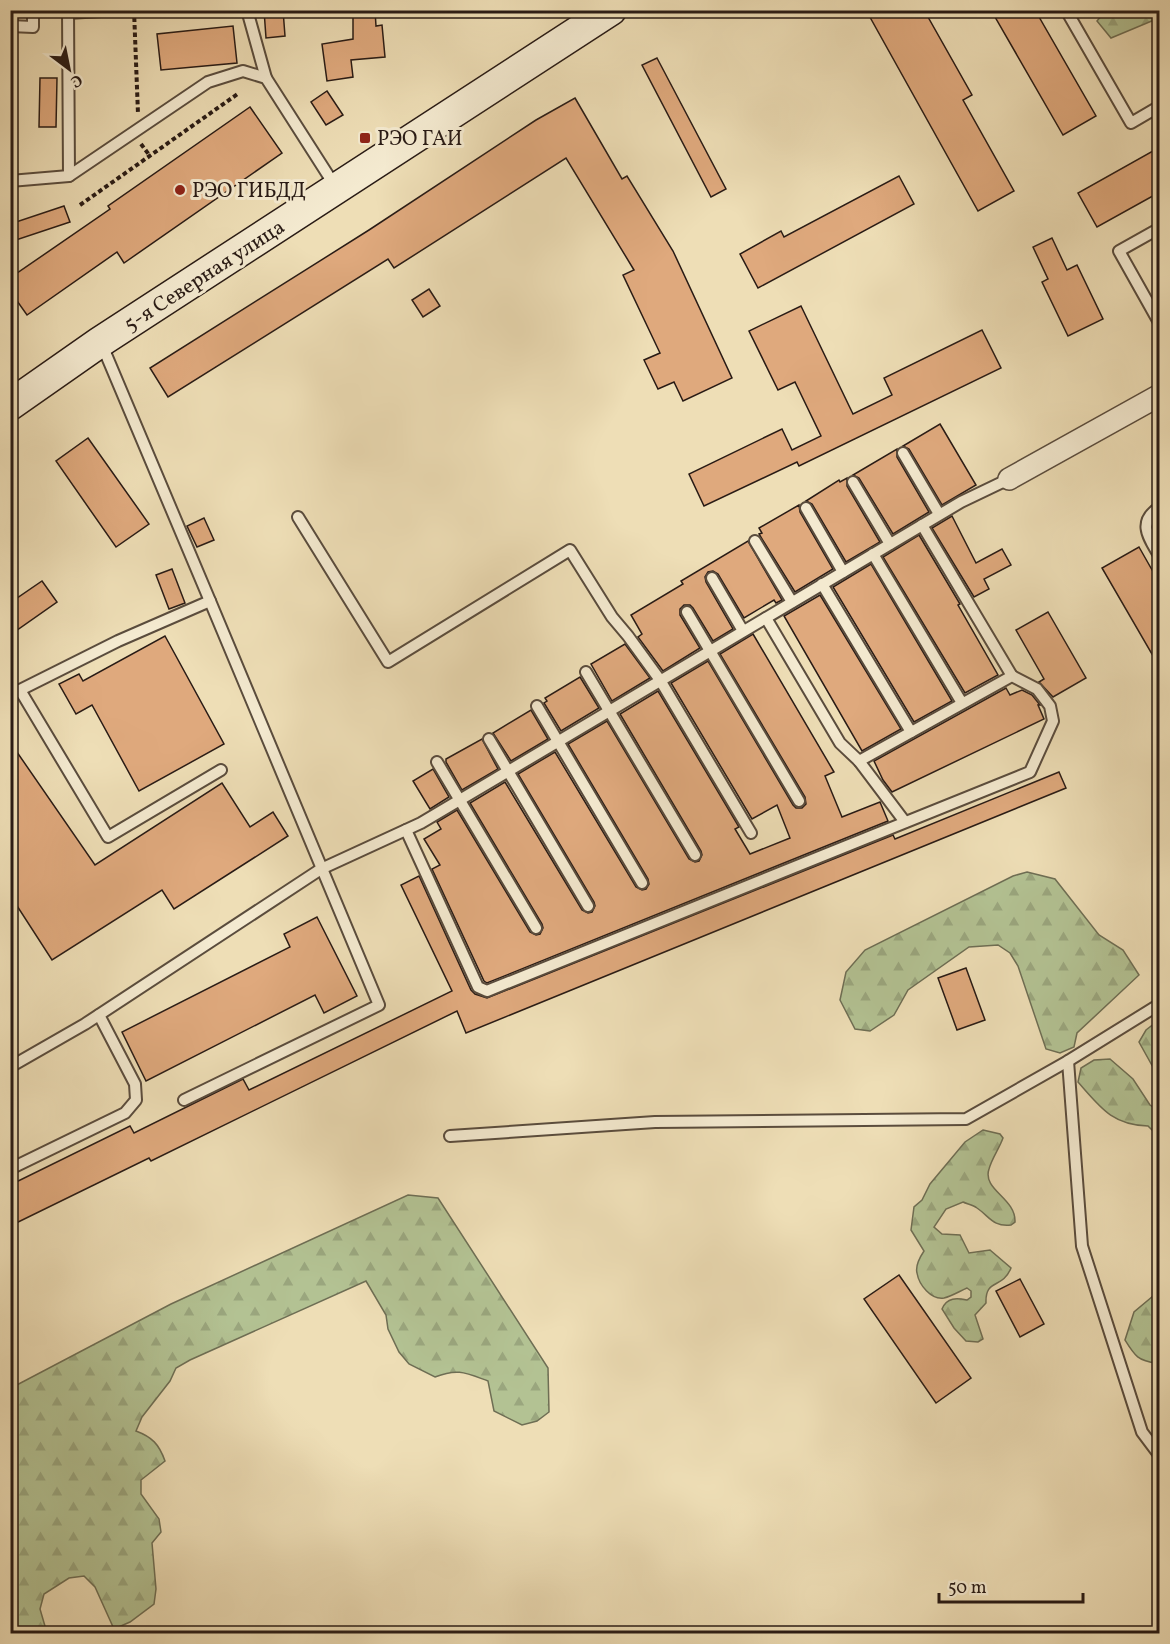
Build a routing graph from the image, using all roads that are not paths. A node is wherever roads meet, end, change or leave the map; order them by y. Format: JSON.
{"nodes":[{"id":1,"x":33,"y":10,"type":"edge"},
{"id":2,"x":118,"y":10,"type":"edge"},
{"id":3,"x":247,"y":10,"type":"edge"},
{"id":4,"x":1066,"y":10,"type":"edge"},
{"id":5,"x":68,"y":12,"type":"edge"},
{"id":6,"x":599,"y":14,"type":"edge"},
{"id":7,"x":10,"y":26,"type":"edge"},
{"id":8,"x":266,"y":78,"type":"junction"},
{"id":9,"x":1160,"y":106,"type":"edge"},
{"id":10,"x":69,"y":176,"type":"junction"},
{"id":11,"x":10,"y":181,"type":"edge"},
{"id":12,"x":337,"y":189,"type":"junction"},
{"id":13,"x":1160,"y":228,"type":"edge"},
{"id":14,"x":1160,"y":324,"type":"edge"},
{"id":15,"x":100,"y":342,"type":"junction"},
{"id":16,"x":1160,"y":394,"type":"edge"},
{"id":17,"x":10,"y":405,"type":"edge"},
{"id":18,"x":903,"y":453,"type":"dead end"},
{"id":19,"x":1009,"y":479,"type":"joint"},
{"id":20,"x":854,"y":482,"type":"dead end"},
{"id":21,"x":1160,"y":507,"type":"edge"},
{"id":22,"x":806,"y":508,"type":"dead end"},
{"id":23,"x":939,"y":514,"type":"junction"},
{"id":24,"x":298,"y":517,"type":"dead end"},
{"id":25,"x":922,"y":525,"type":"junction"},
{"id":26,"x":755,"y":541,"type":"dead end"},
{"id":27,"x":890,"y":544,"type":"junction"},
{"id":28,"x":873,"y":554,"type":"junction"},
{"id":29,"x":1160,"y":557,"type":"edge"},
{"id":30,"x":843,"y":572,"type":"junction"},
{"id":31,"x":712,"y":578,"type":"dead end"},
{"id":32,"x":822,"y":584,"type":"junction"},
{"id":33,"x":210,"y":601,"type":"junction"},
{"id":34,"x":792,"y":602,"type":"junction"},
{"id":35,"x":687,"y":612,"type":"dead end"},
{"id":36,"x":766,"y":618,"type":"junction"},
{"id":37,"x":743,"y":631,"type":"junction"},
{"id":38,"x":710,"y":651,"type":"junction"},
{"id":39,"x":586,"y":672,"type":"dead end"},
{"id":40,"x":1012,"y":676,"type":"junction"},
{"id":41,"x":660,"y":680,"type":"junction"},
{"id":42,"x":20,"y":690,"type":"junction"},
{"id":43,"x":10,"y":697,"type":"edge"},
{"id":44,"x":962,"y":703,"type":"junction"},
{"id":45,"x":537,"y":706,"type":"dead end"},
{"id":46,"x":609,"y":711,"type":"junction"},
{"id":47,"x":911,"y":732,"type":"junction"},
{"id":48,"x":489,"y":739,"type":"dead end"},
{"id":49,"x":558,"y":741,"type":"junction"},
{"id":50,"x":859,"y":761,"type":"junction"},
{"id":51,"x":437,"y":762,"type":"dead end"},
{"id":52,"x":221,"y":770,"type":"dead end"},
{"id":53,"x":508,"y":771,"type":"junction"},
{"id":54,"x":459,"y":800,"type":"junction"},
{"id":55,"x":799,"y":801,"type":"dead end"},
{"id":56,"x":905,"y":822,"type":"junction"},
{"id":57,"x":406,"y":830,"type":"junction"},
{"id":58,"x":751,"y":833,"type":"dead end"},
{"id":59,"x":695,"y":855,"type":"dead end"},
{"id":60,"x":321,"y":869,"type":"junction"},
{"id":61,"x":642,"y":883,"type":"dead end"},
{"id":62,"x":588,"y":906,"type":"dead end"},
{"id":63,"x":536,"y":928,"type":"dead end"},
{"id":64,"x":1160,"y":1004,"type":"edge"},
{"id":65,"x":99,"y":1015,"type":"junction"},
{"id":66,"x":1068,"y":1060,"type":"junction"},
{"id":67,"x":10,"y":1067,"type":"edge"},
{"id":68,"x":184,"y":1100,"type":"dead end"},
{"id":69,"x":450,"y":1136,"type":"dead end"},
{"id":70,"x":10,"y":1169,"type":"edge"},
{"id":71,"x":1160,"y":1456,"type":"edge"}],
"edges":[{"from":1,"to":7,"type":"lane"},
{"from":2,"to":5,"type":"lane"},
{"from":3,"to":8,"type":"lane"},
{"from":4,"to":9,"type":"lane"},
{"from":5,"to":10,"type":"lane"},
{"from":6,"to":12,"type":"main road","name":"5-я Северная улица"},
{"from":8,"to":10,"type":"lane"},
{"from":8,"to":12,"type":"lane"},
{"from":10,"to":11,"type":"lane"},
{"from":12,"to":15,"type":"main road","name":"5-я Северная улица"},
{"from":13,"to":14,"type":"lane"},
{"from":15,"to":17,"type":"main road","name":"5-я Северная улица"},
{"from":15,"to":33,"type":"lane"},
{"from":16,"to":19,"type":"street"},
{"from":18,"to":23,"type":"lane"},
{"from":19,"to":23,"type":"lane"},
{"from":20,"to":27,"type":"lane"},
{"from":21,"to":29,"type":"lane"},
{"from":22,"to":30,"type":"lane"},
{"from":23,"to":25,"type":"lane"},
{"from":24,"to":41,"type":"lane"},
{"from":25,"to":27,"type":"lane"},
{"from":25,"to":40,"type":"lane"},
{"from":26,"to":34,"type":"lane"},
{"from":27,"to":28,"type":"lane"},
{"from":28,"to":30,"type":"lane"},
{"from":28,"to":44,"type":"lane"},
{"from":30,"to":32,"type":"lane"},
{"from":31,"to":37,"type":"lane"},
{"from":32,"to":34,"type":"lane"},
{"from":32,"to":47,"type":"lane"},
{"from":33,"to":42,"type":"lane"},
{"from":33,"to":60,"type":"lane"},
{"from":34,"to":36,"type":"lane"},
{"from":35,"to":38,"type":"lane"},
{"from":36,"to":37,"type":"lane"},
{"from":36,"to":50,"type":"lane"},
{"from":37,"to":38,"type":"lane"},
{"from":38,"to":41,"type":"lane"},
{"from":38,"to":55,"type":"lane"},
{"from":39,"to":46,"type":"lane"},
{"from":40,"to":44,"type":"lane"},
{"from":40,"to":56,"type":"lane"},
{"from":41,"to":46,"type":"lane"},
{"from":41,"to":58,"type":"lane"},
{"from":42,"to":43,"type":"lane"},
{"from":42,"to":52,"type":"lane"},
{"from":44,"to":47,"type":"lane"},
{"from":45,"to":49,"type":"lane"},
{"from":46,"to":49,"type":"lane"},
{"from":46,"to":59,"type":"lane"},
{"from":47,"to":50,"type":"lane"},
{"from":48,"to":53,"type":"lane"},
{"from":49,"to":53,"type":"lane"},
{"from":49,"to":61,"type":"lane"},
{"from":50,"to":56,"type":"lane"},
{"from":51,"to":54,"type":"lane"},
{"from":53,"to":54,"type":"lane"},
{"from":53,"to":62,"type":"lane"},
{"from":54,"to":57,"type":"lane"},
{"from":54,"to":63,"type":"lane"},
{"from":56,"to":57,"type":"lane"},
{"from":57,"to":60,"type":"lane"},
{"from":60,"to":65,"type":"lane"},
{"from":60,"to":68,"type":"lane"},
{"from":64,"to":66,"type":"lane"},
{"from":65,"to":67,"type":"lane"},
{"from":65,"to":70,"type":"lane"},
{"from":66,"to":69,"type":"lane"},
{"from":66,"to":71,"type":"lane"}]}
